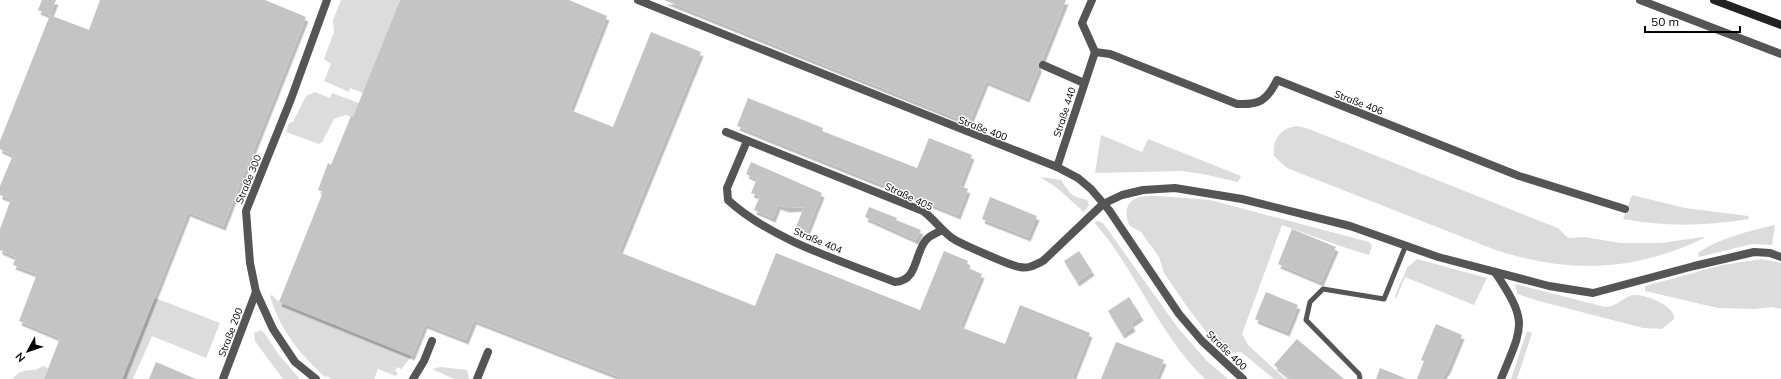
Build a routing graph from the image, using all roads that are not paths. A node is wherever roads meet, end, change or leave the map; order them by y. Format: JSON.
{"nodes":[{"id":1,"x":327,"y":0,"type":"edge"},
{"id":2,"x":638,"y":0,"type":"edge"},
{"id":3,"x":1092,"y":0,"type":"edge"},
{"id":4,"x":1640,"y":0,"type":"edge"},
{"id":5,"x":1714,"y":0,"type":"edge"},
{"id":6,"x":1781,"y":25,"type":"edge"},
{"id":7,"x":1095,"y":52,"type":"junction"},
{"id":8,"x":1781,"y":54,"type":"edge"},
{"id":9,"x":1043,"y":65,"type":"dead end"},
{"id":10,"x":1084,"y":83,"type":"junction"},
{"id":11,"x":726,"y":132,"type":"dead end"},
{"id":12,"x":747,"y":141,"type":"junction"},
{"id":13,"x":1057,"y":168,"type":"junction"},
{"id":14,"x":1103,"y":204,"type":"junction"},
{"id":15,"x":1624,"y":209,"type":"dead end"},
{"id":16,"x":942,"y":230,"type":"junction"},
{"id":17,"x":1406,"y":245,"type":"junction"},
{"id":18,"x":1781,"y":257,"type":"edge"},
{"id":19,"x":1495,"y":272,"type":"junction"},
{"id":20,"x":256,"y":292,"type":"junction"},
{"id":21,"x":432,"y":341,"type":"dead end"},
{"id":22,"x":488,"y":352,"type":"dead end"},
{"id":23,"x":223,"y":379,"type":"edge"},
{"id":24,"x":316,"y":379,"type":"edge"},
{"id":25,"x":413,"y":379,"type":"edge"},
{"id":26,"x":477,"y":379,"type":"edge"},
{"id":27,"x":1243,"y":379,"type":"edge"},
{"id":28,"x":1360,"y":379,"type":"edge"},
{"id":29,"x":1501,"y":379,"type":"edge"}],
"edges":[{"from":1,"to":20,"type":"street","name":"Straße 300"},
{"from":2,"to":13,"type":"street","name":"Straße 400"},
{"from":3,"to":7,"type":"street"},
{"from":4,"to":8,"type":"street"},
{"from":5,"to":6,"type":"main road"},
{"from":7,"to":10,"type":"street"},
{"from":7,"to":15,"type":"street","name":"Straße 406"},
{"from":9,"to":10,"type":"street","name":"Straße 440"},
{"from":10,"to":13,"type":"street","name":"Straße 440"},
{"from":11,"to":12,"type":"street","name":"Straße 405"},
{"from":12,"to":16,"type":"street","name":"Straße 405"},
{"from":12,"to":16,"type":"street","name":"Straße 404"},
{"from":13,"to":14,"type":"street","name":"Straße 400"},
{"from":14,"to":16,"type":"street","name":"Straße 405"},
{"from":14,"to":17,"type":"street","name":"Straße 405"},
{"from":14,"to":27,"type":"street","name":"Straße 400"},
{"from":17,"to":19,"type":"street","name":"Straße 405"},
{"from":17,"to":28,"type":"lane"},
{"from":18,"to":19,"type":"street","name":"Straße 405"},
{"from":19,"to":29,"type":"street"},
{"from":20,"to":23,"type":"street","name":"Straße 200"},
{"from":20,"to":24,"type":"street","name":"Straße 300"},
{"from":21,"to":25,"type":"street"},
{"from":22,"to":26,"type":"street"}]}
